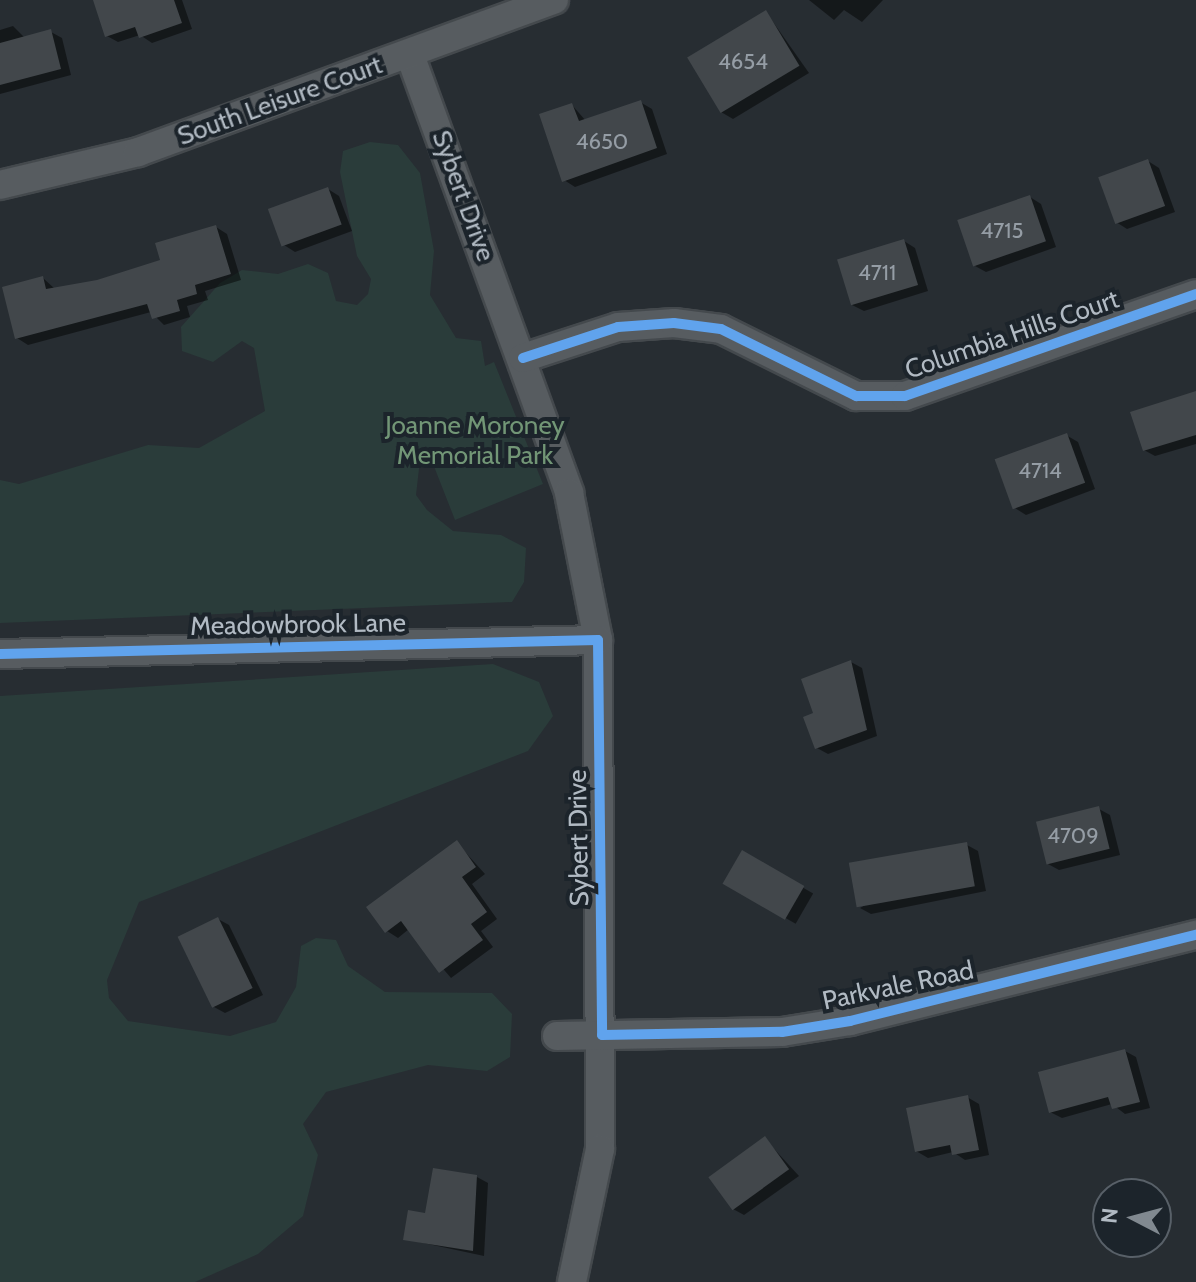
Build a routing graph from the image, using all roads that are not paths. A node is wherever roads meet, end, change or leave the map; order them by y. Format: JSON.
{"nodes":[{"id":1,"x":554,"y":0,"type":"edge"},
{"id":2,"x":410,"y":55,"type":"junction"},
{"id":3,"x":0,"y":185,"type":"edge"},
{"id":4,"x":1196,"y":294,"type":"edge"},
{"id":5,"x":523,"y":358,"type":"junction"},
{"id":6,"x":598,"y":640,"type":"junction"},
{"id":7,"x":0,"y":654,"type":"edge"},
{"id":8,"x":1196,"y":935,"type":"edge"},
{"id":9,"x":602,"y":1035,"type":"junction"},
{"id":10,"x":557,"y":1036,"type":"dead end"},
{"id":11,"x":572,"y":1282,"type":"edge"}],
"edges":[{"from":1,"to":2,"type":"street","name":"South Leisure Court"},
{"from":2,"to":3,"type":"street","name":"South Leisure Court"},
{"from":2,"to":5,"type":"street","name":"Sybert Drive"},
{"from":4,"to":5,"type":"street","name":"Columbia Hills Court"},
{"from":5,"to":6,"type":"street","name":"Sybert Drive"},
{"from":6,"to":7,"type":"street","name":"Meadowbrook Lane"},
{"from":6,"to":9,"type":"street","name":"Sybert Drive"},
{"from":8,"to":9,"type":"street","name":"Parkvale Road"},
{"from":9,"to":10,"type":"street","name":"Parkvale Road"},
{"from":9,"to":11,"type":"street","name":"Sybert Drive"}]}
